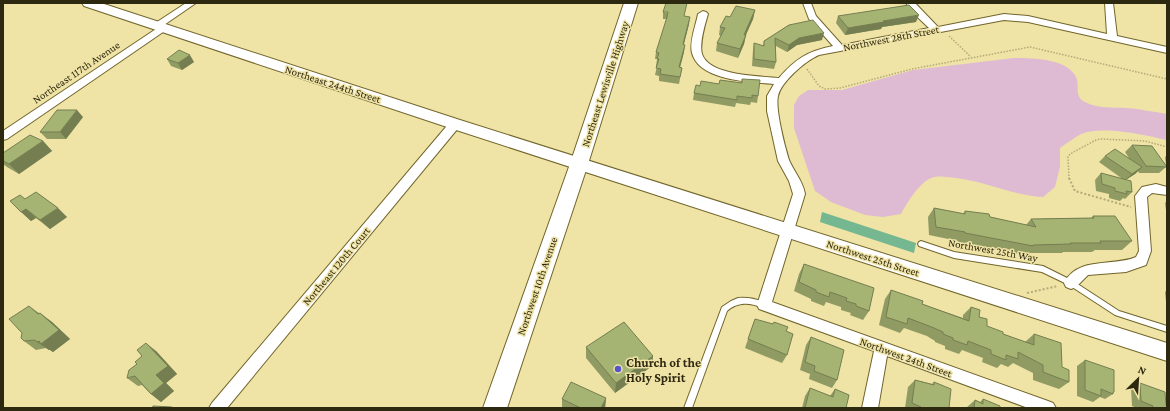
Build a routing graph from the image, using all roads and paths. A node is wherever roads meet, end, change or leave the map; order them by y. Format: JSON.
{"nodes":[{"id":1,"x":88,"y":3,"type":"edge"},
{"id":2,"x":192,"y":3,"type":"edge"},
{"id":3,"x":631,"y":3,"type":"edge"},
{"id":4,"x":807,"y":3,"type":"edge"},
{"id":5,"x":910,"y":3,"type":"edge"},
{"id":6,"x":1109,"y":3,"type":"edge"},
{"id":7,"x":703,"y":14,"type":"dead end"},
{"id":8,"x":160,"y":27,"type":"junction"},
{"id":9,"x":938,"y":29,"type":"junction"},
{"id":10,"x":1112,"y":38,"type":"junction"},
{"id":11,"x":839,"y":47,"type":"junction"},
{"id":12,"x":1167,"y":50,"type":"edge"},
{"id":13,"x":971,"y":57,"type":"junction"},
{"id":14,"x":799,"y":64,"type":"junction"},
{"id":15,"x":1167,"y":79,"type":"edge"},
{"id":16,"x":780,"y":81,"type":"junction"},
{"id":17,"x":455,"y":124,"type":"junction"},
{"id":18,"x":3,"y":136,"type":"edge"},
{"id":19,"x":1167,"y":147,"type":"edge"},
{"id":20,"x":579,"y":164,"type":"junction"},
{"id":21,"x":1167,"y":190,"type":"edge"},
{"id":22,"x":1142,"y":210,"type":"junction"},
{"id":23,"x":787,"y":231,"type":"junction"},
{"id":24,"x":921,"y":244,"type":"dead end"},
{"id":25,"x":1071,"y":283,"type":"junction"},
{"id":26,"x":1025,"y":294,"type":"dead end"},
{"id":27,"x":764,"y":305,"type":"junction"},
{"id":28,"x":1167,"y":329,"type":"edge"},
{"id":29,"x":882,"y":348,"type":"junction"},
{"id":30,"x":1167,"y":352,"type":"edge"},
{"id":31,"x":216,"y":408,"type":"edge"},
{"id":32,"x":494,"y":408,"type":"edge"},
{"id":33,"x":688,"y":408,"type":"edge"},
{"id":34,"x":870,"y":408,"type":"edge"},
{"id":35,"x":1048,"y":408,"type":"edge"}],
"edges":[{"from":1,"to":8,"type":"street","name":"Northeast 244th Street"},
{"from":2,"to":8,"type":"street","name":"Northeast 117th Avenue"},
{"from":3,"to":20,"type":"main road","name":"Northeast Lewisville Highway"},
{"from":4,"to":11,"type":"street"},
{"from":5,"to":9,"type":"street"},
{"from":6,"to":10,"type":"street"},
{"from":7,"to":16,"type":"street"},
{"from":8,"to":17,"type":"street","name":"Northeast 244th Street"},
{"from":8,"to":18,"type":"street","name":"Northeast 117th Avenue"},
{"from":9,"to":10,"type":"street","name":"Northwest 28th Street"},
{"from":9,"to":11,"type":"street","name":"Northwest 28th Street"},
{"from":9,"to":13,"type":"path"},
{"from":10,"to":12,"type":"street","name":"Northwest 28th Street"},
{"from":11,"to":14,"type":"street","name":"Northwest 28th Street"},
{"from":13,"to":14,"type":"path"},
{"from":13,"to":15,"type":"path"},
{"from":14,"to":16,"type":"street","name":"Northwest 28th Street"},
{"from":16,"to":23,"type":"street","name":"Northwest 28th Street"},
{"from":17,"to":20,"type":"street","name":"Northeast 244th Street"},
{"from":17,"to":31,"type":"street","name":"Northeast 120th Court"},
{"from":19,"to":22,"type":"path"},
{"from":20,"to":23,"type":"street","name":"Northwest 25th Street"},
{"from":20,"to":32,"type":"main road","name":"Northwest 10th Avenue"},
{"from":21,"to":22,"type":"street"},
{"from":22,"to":25,"type":"street"},
{"from":23,"to":27,"type":"street","name":"Northwest 28th Street"},
{"from":23,"to":30,"type":"street","name":"Northwest 25th Street"},
{"from":24,"to":25,"type":"lane","name":"Northwest 25th Way"},
{"from":25,"to":26,"type":"path"},
{"from":25,"to":28,"type":"lane","name":"Northwest 25th Way"},
{"from":27,"to":29,"type":"street","name":"Northwest 24th Street"},
{"from":27,"to":33,"type":"lane"},
{"from":29,"to":34,"type":"street"},
{"from":29,"to":35,"type":"street","name":"Northwest 24th Street"}]}
